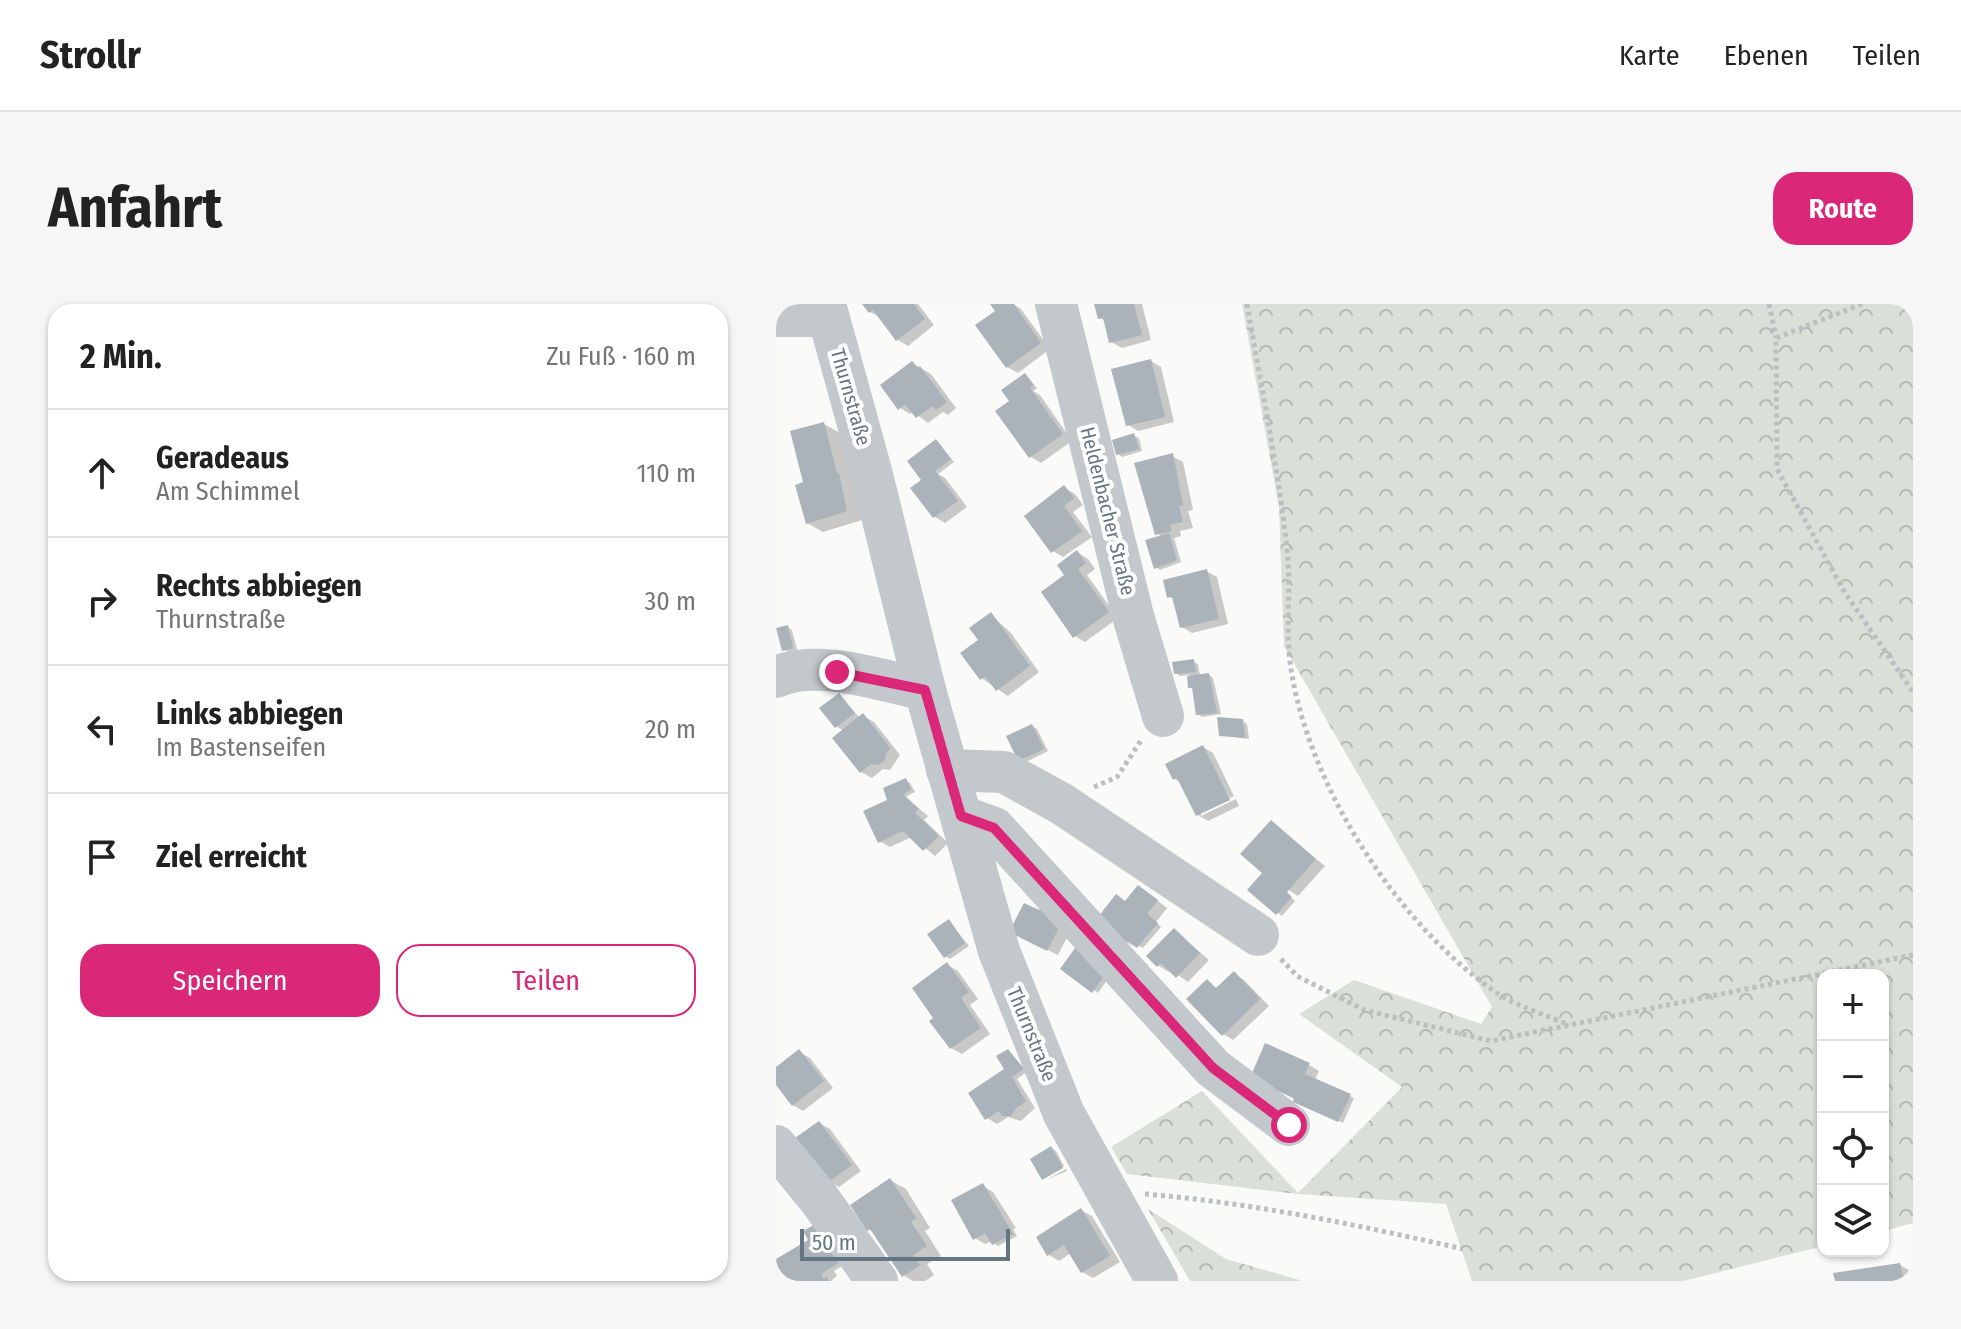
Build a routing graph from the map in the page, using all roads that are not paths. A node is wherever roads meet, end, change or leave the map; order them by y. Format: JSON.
{"nodes":[{"id":1,"x":1056,"y":304,"type":"edge"},
{"id":2,"x":826,"y":310,"type":"edge"},
{"id":3,"x":776,"y":316,"type":"edge"},
{"id":4,"x":776,"y":677,"type":"edge"},
{"id":5,"x":925,"y":690,"type":"junction"},
{"id":6,"x":1150,"y":731,"type":"road end"},
{"id":7,"x":947,"y":770,"type":"junction"},
{"id":8,"x":961,"y":816,"type":"junction"},
{"id":9,"x":1258,"y":935,"type":"road end"},
{"id":10,"x":1289,"y":1125,"type":"dead end"},
{"id":11,"x":776,"y":1146,"type":"edge"},
{"id":12,"x":877,"y":1281,"type":"edge"},
{"id":13,"x":1157,"y":1281,"type":"edge"}],
"edges":[{"from":1,"to":6,"type":"street","name":"Heldenbacher Straße"},
{"from":2,"to":3,"type":"street"},
{"from":2,"to":5,"type":"street","name":"Thurnstraße"},
{"from":4,"to":5,"type":"street"},
{"from":5,"to":7,"type":"street","name":"Thurnstraße"},
{"from":7,"to":8,"type":"street","name":"Thurnstraße"},
{"from":7,"to":9,"type":"street"},
{"from":8,"to":10,"type":"street"},
{"from":8,"to":13,"type":"street","name":"Thurnstraße"},
{"from":11,"to":12,"type":"street"}]}
